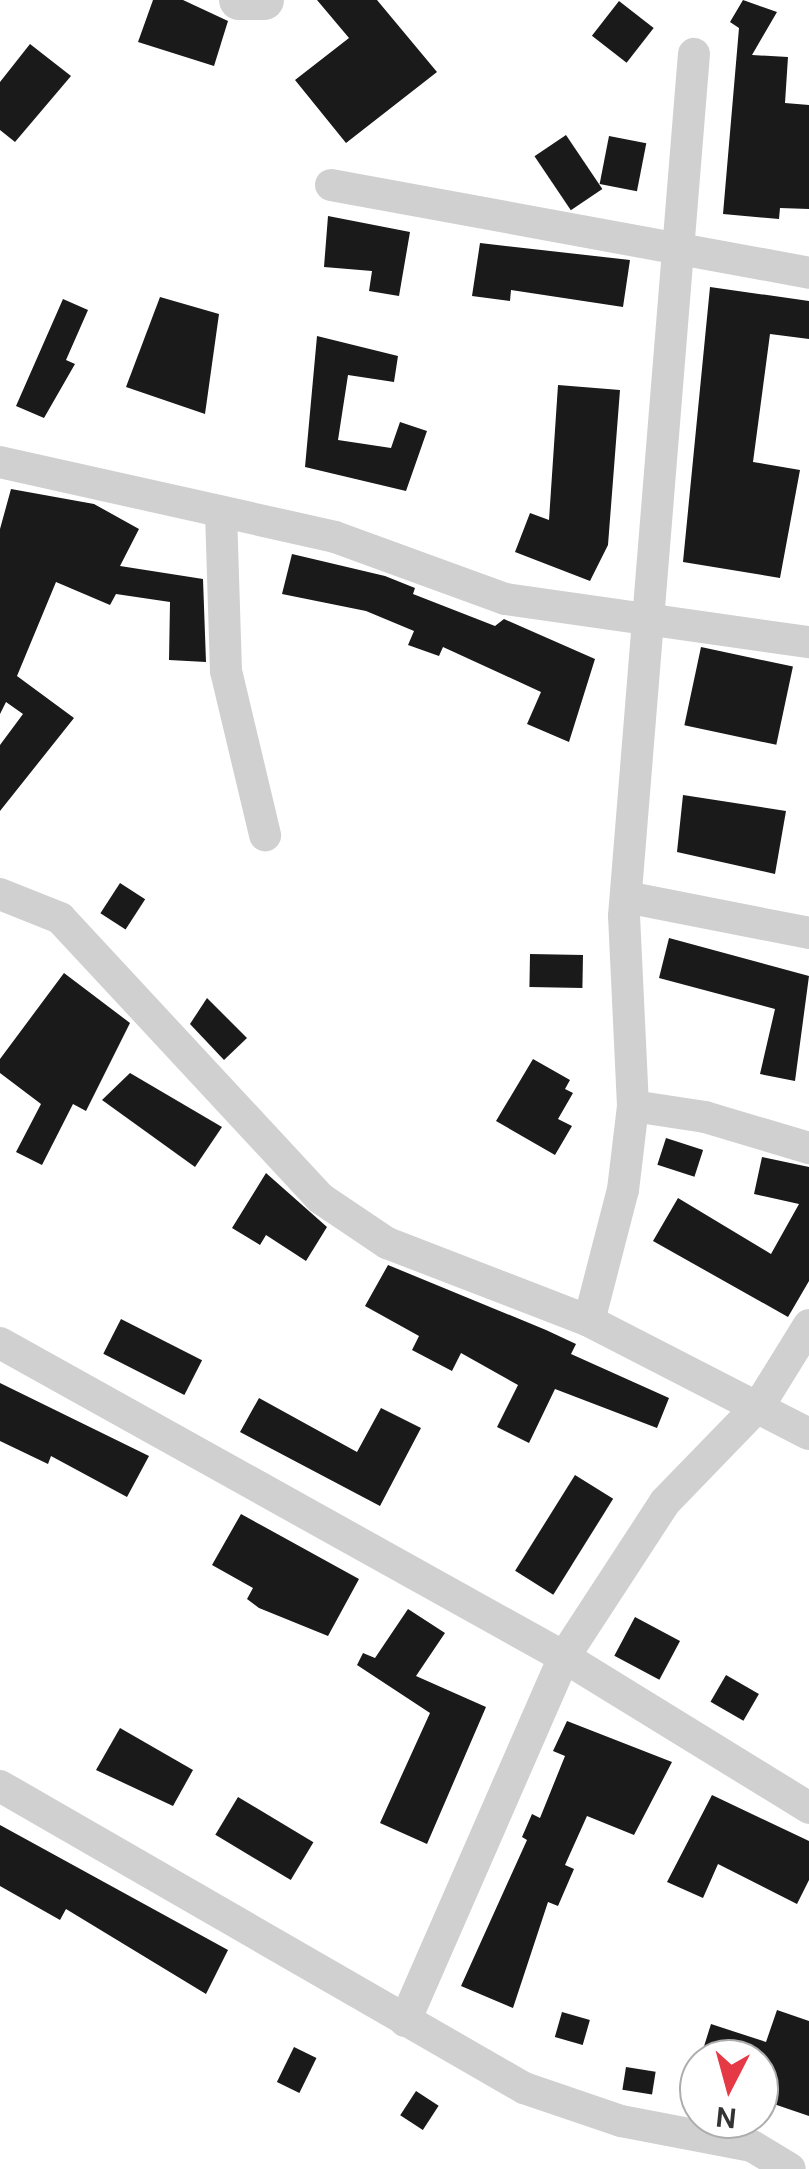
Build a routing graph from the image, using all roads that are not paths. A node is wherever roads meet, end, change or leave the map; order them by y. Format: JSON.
{"nodes":[{"id":1,"x":239,"y":0,"type":"edge"},
{"id":2,"x":264,"y":0,"type":"edge"},
{"id":3,"x":694,"y":54,"type":"dead end"},
{"id":4,"x":331,"y":185,"type":"dead end"},
{"id":5,"x":674,"y":248,"type":"junction"},
{"id":6,"x":809,"y":273,"type":"edge"},
{"id":7,"x":0,"y":462,"type":"edge"},
{"id":8,"x":221,"y":512,"type":"junction"},
{"id":9,"x":646,"y":618,"type":"junction"},
{"id":10,"x":809,"y":642,"type":"edge"},
{"id":11,"x":265,"y":835,"type":"dead end"},
{"id":12,"x":0,"y":894,"type":"edge"},
{"id":13,"x":626,"y":898,"type":"junction"},
{"id":14,"x":809,"y":933,"type":"edge"},
{"id":15,"x":633,"y":1106,"type":"junction"},
{"id":16,"x":809,"y":1148,"type":"edge"},
{"id":17,"x":589,"y":1321,"type":"junction"},
{"id":18,"x":809,"y":1325,"type":"edge"},
{"id":19,"x":0,"y":1343,"type":"edge"},
{"id":20,"x":760,"y":1404,"type":"junction"},
{"id":21,"x":809,"y":1434,"type":"edge"},
{"id":22,"x":564,"y":1657,"type":"junction"},
{"id":23,"x":0,"y":1786,"type":"edge"},
{"id":24,"x":809,"y":1808,"type":"edge"},
{"id":25,"x":405,"y":2021,"type":"junction"},
{"id":26,"x":790,"y":2169,"type":"edge"}],
"edges":[{"from":1,"to":2,"type":"street"},
{"from":3,"to":5,"type":"street"},
{"from":4,"to":5,"type":"street"},
{"from":5,"to":6,"type":"street"},
{"from":5,"to":9,"type":"street"},
{"from":7,"to":8,"type":"street"},
{"from":8,"to":9,"type":"street"},
{"from":8,"to":11,"type":"street"},
{"from":9,"to":10,"type":"street"},
{"from":9,"to":13,"type":"street"},
{"from":12,"to":17,"type":"street"},
{"from":13,"to":14,"type":"street"},
{"from":13,"to":15,"type":"street"},
{"from":15,"to":16,"type":"street"},
{"from":15,"to":17,"type":"street"},
{"from":17,"to":20,"type":"street"},
{"from":18,"to":20,"type":"street"},
{"from":19,"to":22,"type":"street"},
{"from":20,"to":21,"type":"street"},
{"from":20,"to":22,"type":"street"},
{"from":22,"to":24,"type":"street"},
{"from":22,"to":25,"type":"street"},
{"from":23,"to":25,"type":"street"},
{"from":25,"to":26,"type":"street"}]}
